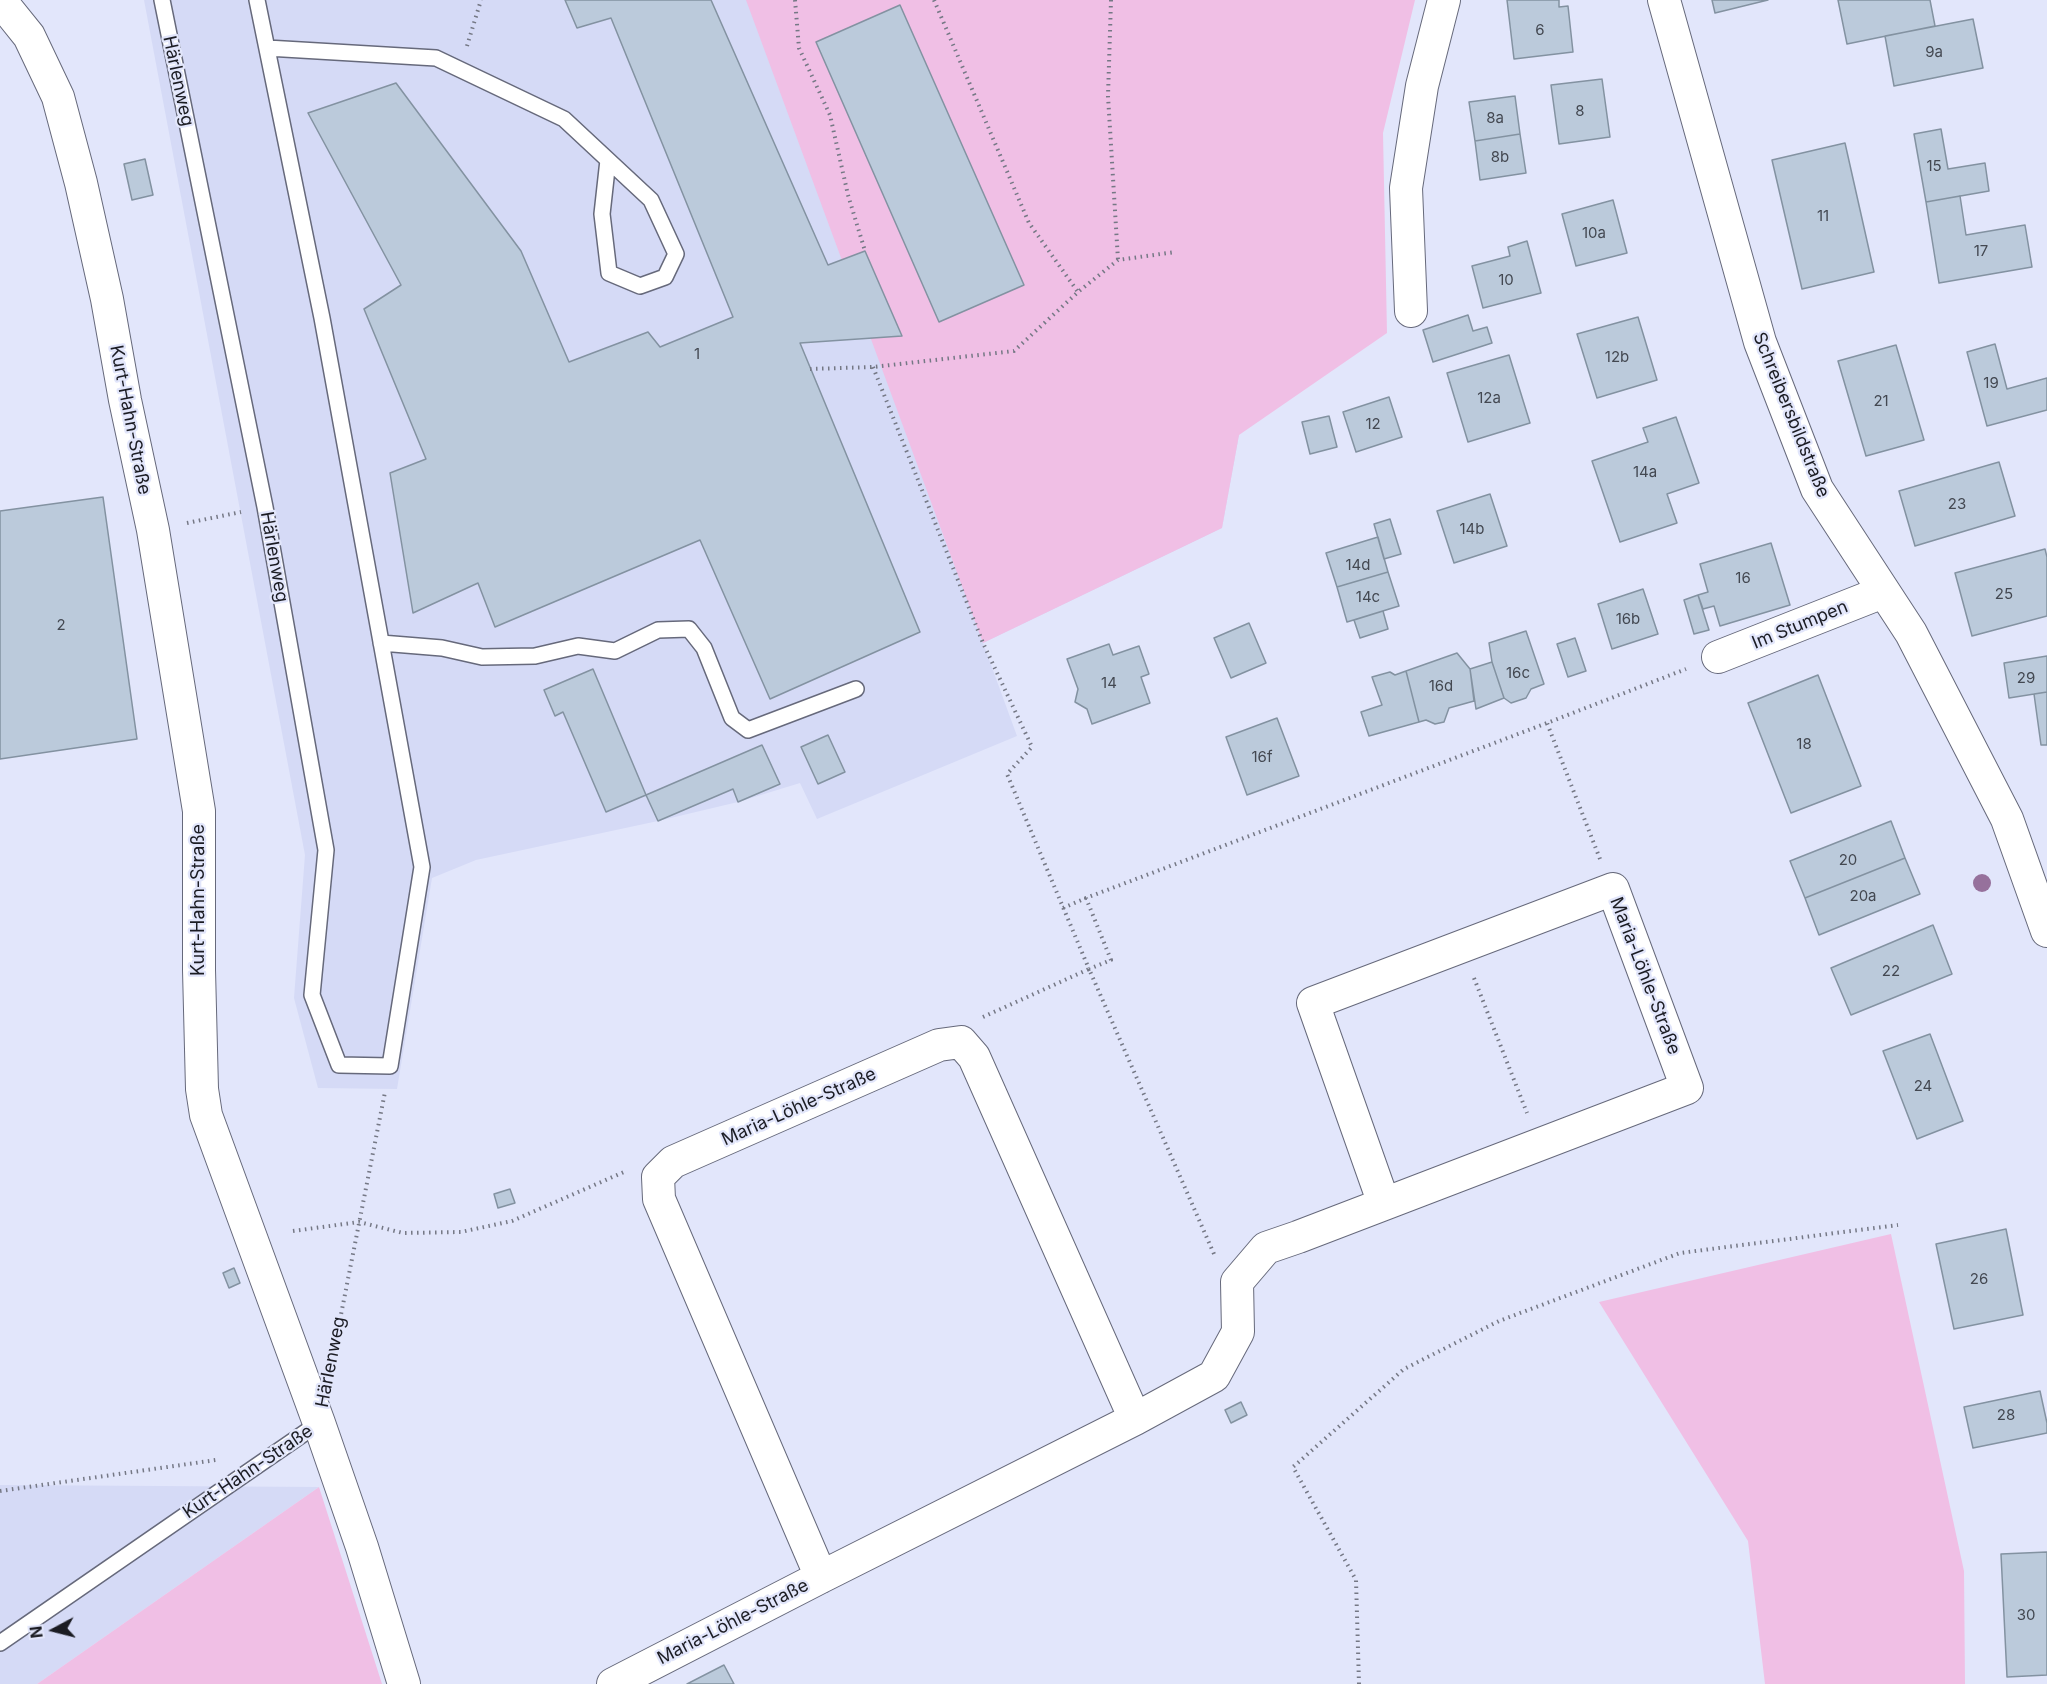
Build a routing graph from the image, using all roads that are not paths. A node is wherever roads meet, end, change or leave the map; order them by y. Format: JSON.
{"nodes":[{"id":1,"x":0,"y":0,"type":"edge"},
{"id":2,"x":162,"y":0,"type":"edge"},
{"id":3,"x":257,"y":0,"type":"edge"},
{"id":4,"x":1444,"y":0,"type":"edge"},
{"id":5,"x":1664,"y":0,"type":"edge"},
{"id":6,"x":267,"y":48,"type":"junction"},
{"id":7,"x":608,"y":160,"type":"junction"},
{"id":8,"x":1412,"y":311,"type":"dead end"},
{"id":9,"x":1883,"y":592,"type":"junction"},
{"id":10,"x":381,"y":643,"type":"junction"},
{"id":11,"x":1718,"y":657,"type":"road end"},
{"id":12,"x":856,"y":689,"type":"dead end"},
{"id":13,"x":2047,"y":931,"type":"edge"},
{"id":14,"x":1384,"y":1204,"type":"junction"},
{"id":15,"x":1135,"y":1419,"type":"junction"},
{"id":16,"x":319,"y":1423,"type":"junction"},
{"id":17,"x":821,"y":1577,"type":"junction"},
{"id":18,"x":0,"y":1642,"type":"edge"},
{"id":19,"x":404,"y":1684,"type":"edge"},
{"id":20,"x":613,"y":1684,"type":"edge"}],
"edges":[{"from":1,"to":16,"type":"street","name":"Kurt-Hahn-Straße"},
{"from":2,"to":10,"type":"lane","name":"Härlenweg"},
{"from":3,"to":6,"type":"lane"},
{"from":4,"to":8,"type":"street"},
{"from":5,"to":9,"type":"street","name":"Schreibersbildstraße"},
{"from":6,"to":7,"type":"lane"},
{"from":6,"to":10,"type":"lane"},
{"from":7,"to":7,"type":"lane"},
{"from":9,"to":11,"type":"street","name":"Im Stumpen"},
{"from":9,"to":13,"type":"street","name":"Schreibersbildstraße"},
{"from":10,"to":12,"type":"lane"},
{"from":14,"to":14,"type":"street","name":"Maria-Löhle-Straße"},
{"from":14,"to":15,"type":"street","name":"Maria-Löhle-Straße"},
{"from":15,"to":17,"type":"street","name":"Maria-Löhle-Straße"},
{"from":15,"to":17,"type":"street","name":"Maria-Löhle-Straße"},
{"from":16,"to":18,"type":"lane","name":"Kurt-Hahn-Straße"},
{"from":16,"to":19,"type":"street","name":"Härlenweg"},
{"from":17,"to":20,"type":"street","name":"Maria-Löhle-Straße"}]}
